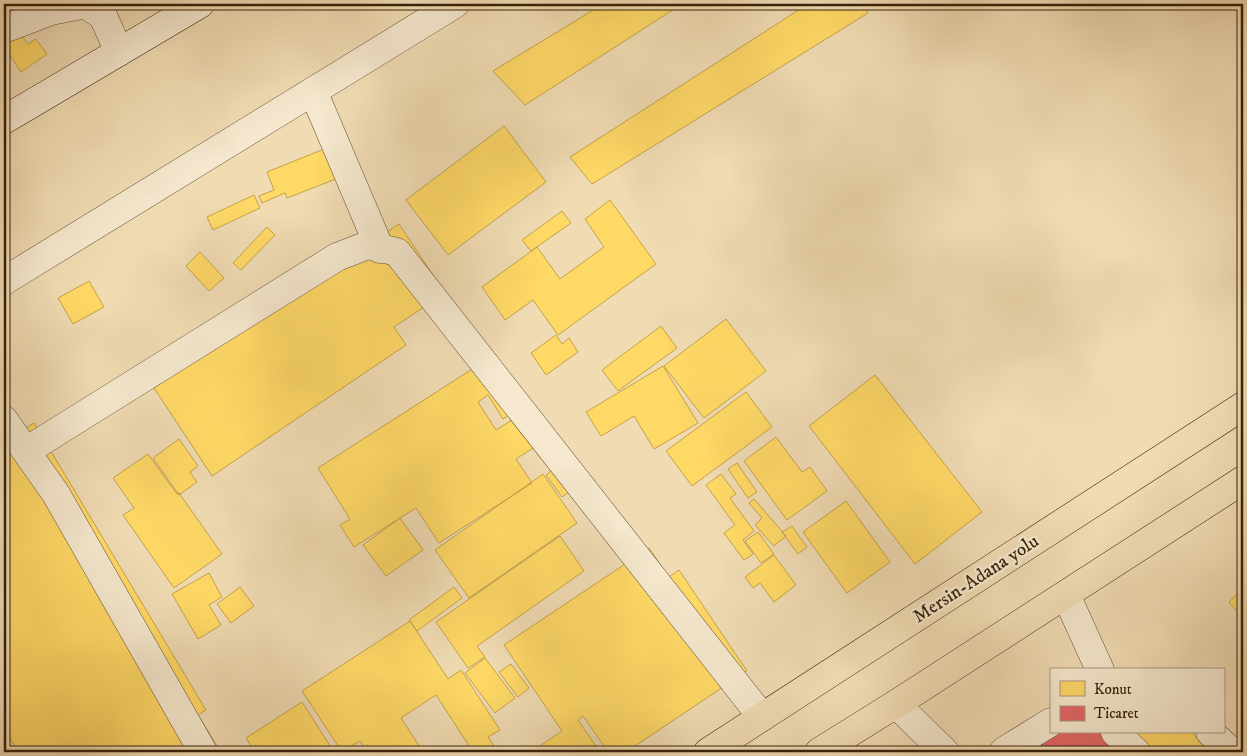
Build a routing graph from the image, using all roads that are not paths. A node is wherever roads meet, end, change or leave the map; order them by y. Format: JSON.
{"nodes":[{"id":1,"x":86,"y":4,"type":"edge"},
{"id":2,"x":200,"y":4,"type":"edge"},
{"id":3,"x":455,"y":4,"type":"edge"},
{"id":4,"x":4,"y":29,"type":"edge"},
{"id":5,"x":119,"y":52,"type":"junction"},
{"id":6,"x":313,"y":91,"type":"junction"},
{"id":7,"x":4,"y":120,"type":"edge"},
{"id":8,"x":380,"y":248,"type":"junction"},
{"id":9,"x":4,"y":281,"type":"edge"},
{"id":10,"x":1243,"y":406,"type":"edge"},
{"id":11,"x":4,"y":420,"type":"edge"},
{"id":12,"x":26,"y":451,"type":"junction"},
{"id":13,"x":1243,"y":480,"type":"edge"},
{"id":14,"x":1066,"y":595,"type":"junction"},
{"id":15,"x":1099,"y":668,"type":"edge"},
{"id":16,"x":896,"y":704,"type":"junction"},
{"id":17,"x":762,"y":717,"type":"junction"},
{"id":18,"x":1050,"y":723,"type":"edge"},
{"id":19,"x":1117,"y":734,"type":"edge"},
{"id":20,"x":1212,"y":734,"type":"edge"},
{"id":21,"x":203,"y":752,"type":"edge"},
{"id":22,"x":708,"y":752,"type":"edge"},
{"id":23,"x":819,"y":752,"type":"edge"},
{"id":24,"x":945,"y":752,"type":"edge"},
{"id":25,"x":1002,"y":752,"type":"edge"},
{"id":26,"x":1136,"y":752,"type":"edge"},
{"id":27,"x":1232,"y":752,"type":"edge"}],
"edges":[{"from":1,"to":4,"type":"street"},
{"from":1,"to":5,"type":"street"},
{"from":2,"to":5,"type":"street"},
{"from":3,"to":6,"type":"street"},
{"from":5,"to":7,"type":"street"},
{"from":6,"to":8,"type":"street"},
{"from":6,"to":9,"type":"street"},
{"from":8,"to":12,"type":"street"},
{"from":8,"to":17,"type":"street"},
{"from":10,"to":17,"type":"highway","name":"Mersin-Adana yolu"},
{"from":11,"to":12,"type":"street"},
{"from":12,"to":21,"type":"street"},
{"from":13,"to":14,"type":"highway"},
{"from":14,"to":15,"type":"street"},
{"from":14,"to":16,"type":"highway"},
{"from":16,"to":23,"type":"highway"},
{"from":16,"to":24,"type":"street"},
{"from":17,"to":22,"type":"highway","name":"Mersin-Adana yolu"},
{"from":18,"to":25,"type":"street"},
{"from":19,"to":26,"type":"street"},
{"from":20,"to":27,"type":"street"}]}
